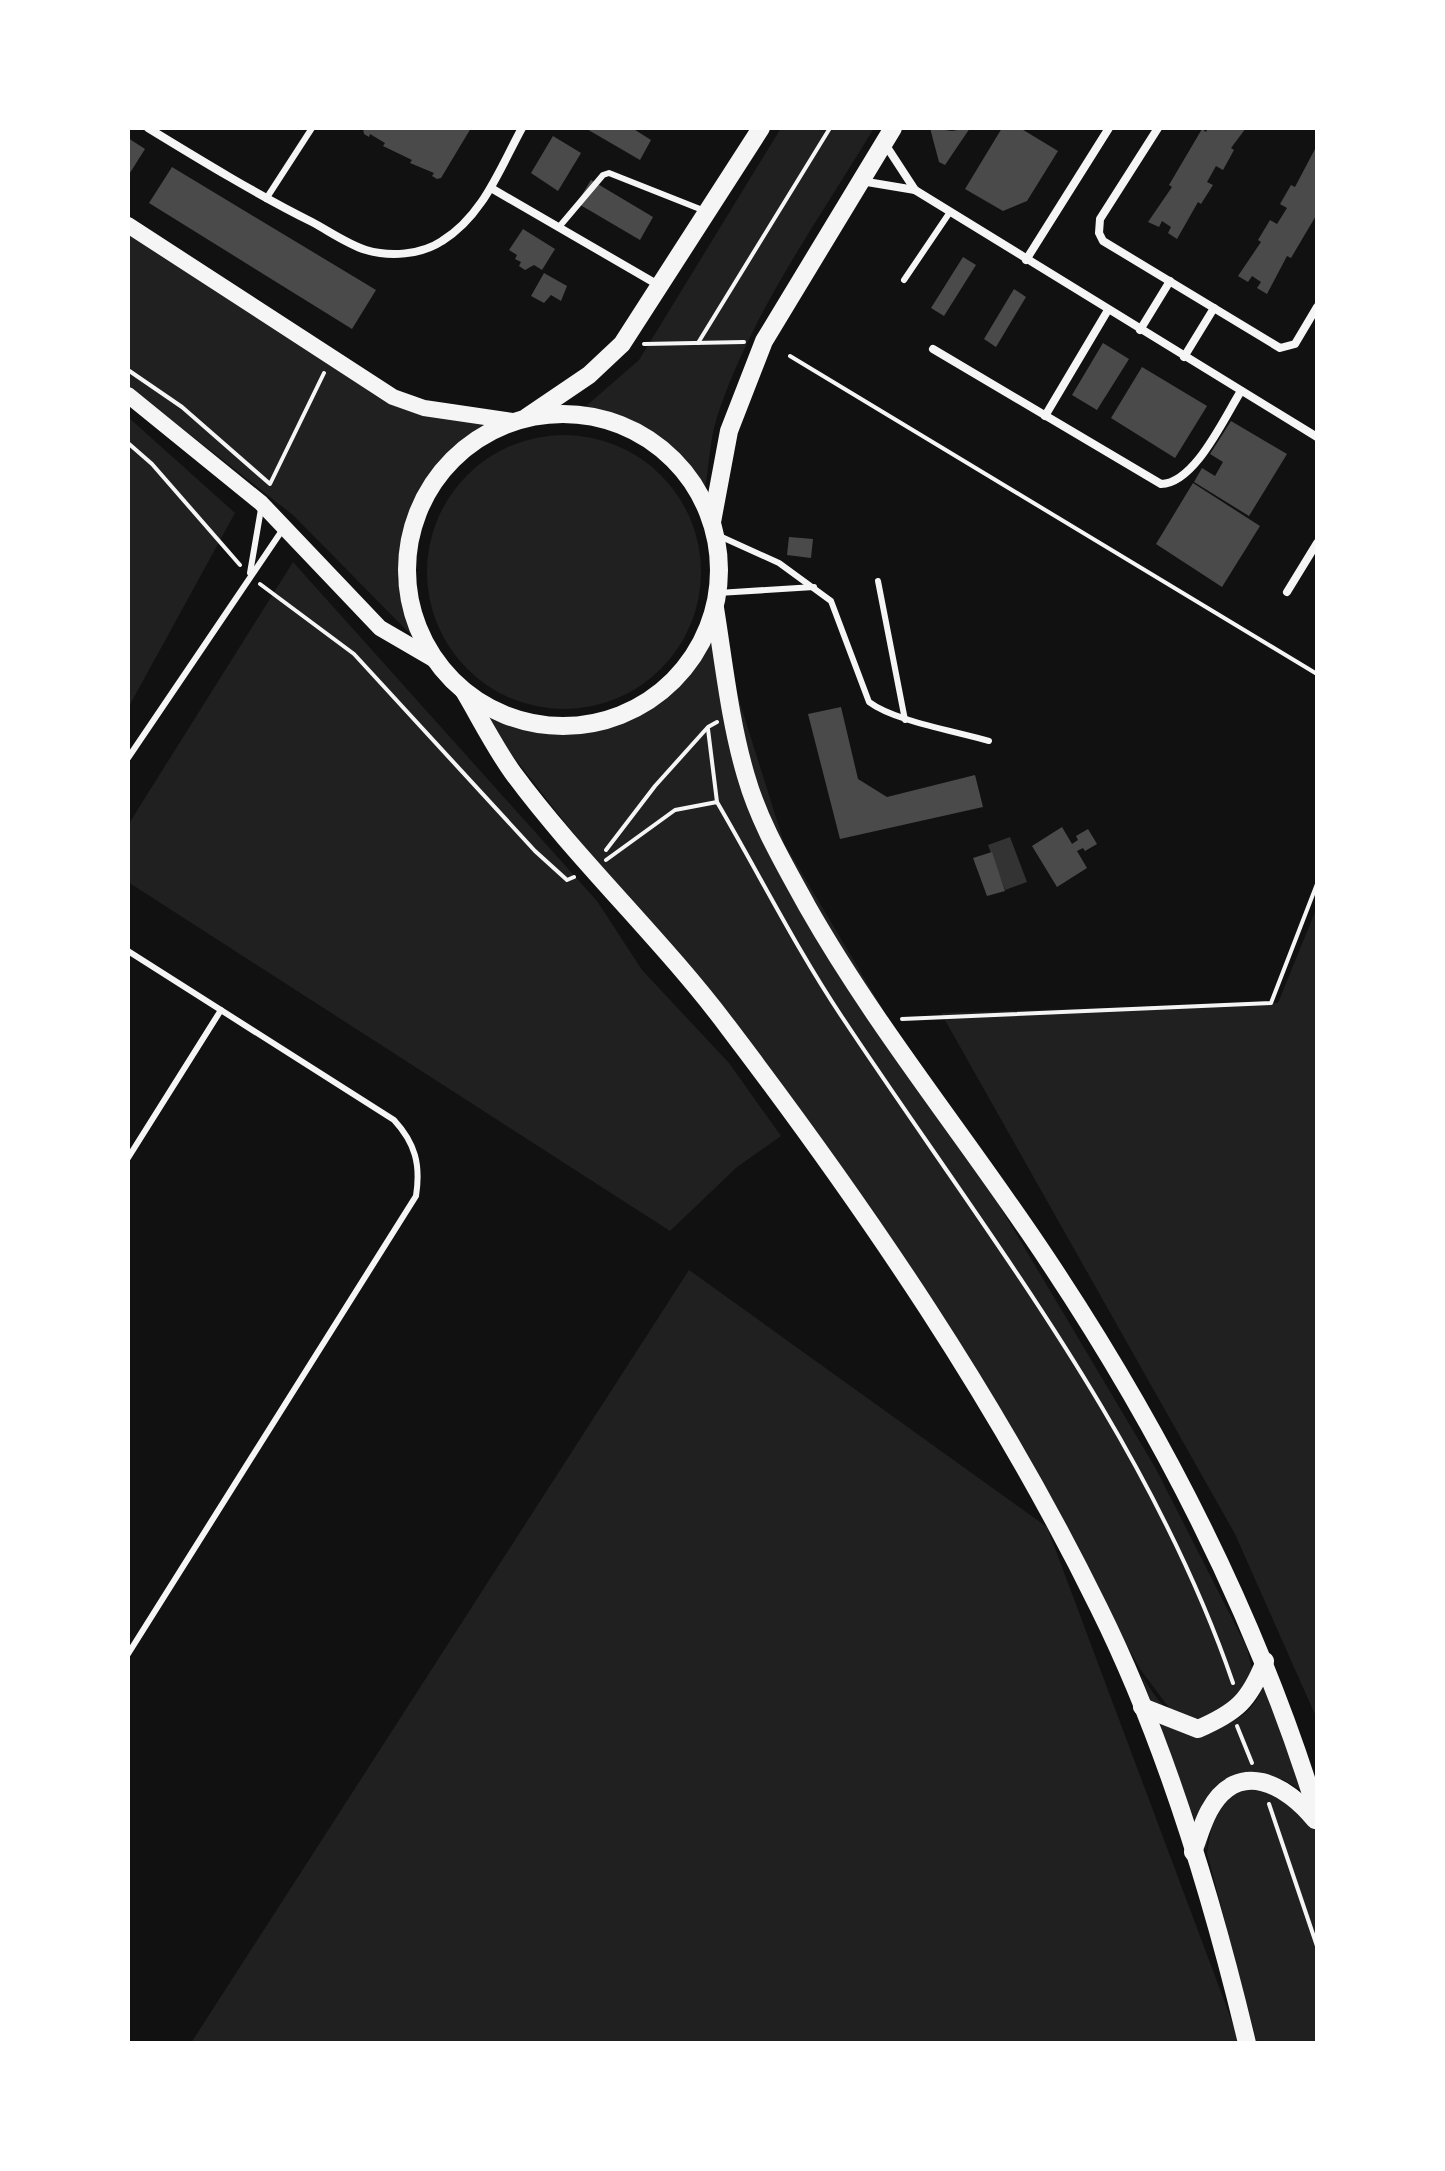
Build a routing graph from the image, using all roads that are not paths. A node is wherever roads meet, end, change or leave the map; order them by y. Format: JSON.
{"nodes":[{"id":1,"x":148,"y":128,"type":"edge"},
{"id":2,"x":312,"y":128,"type":"edge"},
{"id":3,"x":520,"y":128,"type":"edge"},
{"id":4,"x":761,"y":128,"type":"edge"},
{"id":5,"x":1109,"y":128,"type":"edge"},
{"id":6,"x":1158,"y":128,"type":"edge"},
{"id":7,"x":889,"y":135,"type":"edge"},
{"id":8,"x":861,"y":181,"type":"junction"},
{"id":9,"x":491,"y":188,"type":"junction"},
{"id":10,"x":915,"y":190,"type":"junction"},
{"id":11,"x":266,"y":199,"type":"junction"},
{"id":12,"x":708,"y":212,"type":"junction"},
{"id":13,"x":950,"y":212,"type":"junction"},
{"id":14,"x":128,"y":225,"type":"edge"},
{"id":15,"x":559,"y":227,"type":"junction"},
{"id":16,"x":1026,"y":260,"type":"junction"},
{"id":17,"x":904,"y":280,"type":"dead end"},
{"id":18,"x":1170,"y":281,"type":"junction"},
{"id":19,"x":662,"y":287,"type":"junction"},
{"id":20,"x":1317,"y":307,"type":"edge"},
{"id":21,"x":1214,"y":308,"type":"junction"},
{"id":22,"x":1108,"y":310,"type":"junction"},
{"id":23,"x":1140,"y":330,"type":"junction"},
{"id":24,"x":933,"y":349,"type":"dead end"},
{"id":25,"x":1184,"y":357,"type":"junction"},
{"id":26,"x":1241,"y":391,"type":"junction"},
{"id":27,"x":128,"y":395,"type":"edge"},
{"id":28,"x":1045,"y":416,"type":"junction"},
{"id":29,"x":520,"y":419,"type":"junction"},
{"id":30,"x":1317,"y":437,"type":"edge"},
{"id":31,"x":261,"y":503,"type":"junction"},
{"id":32,"x":284,"y":527,"type":"junction"},
{"id":33,"x":714,"y":528,"type":"junction"},
{"id":34,"x":1317,"y":543,"type":"edge"},
{"id":35,"x":250,"y":576,"type":"junction"},
{"id":36,"x":878,"y":581,"type":"dead end"},
{"id":37,"x":815,"y":587,"type":"junction"},
{"id":38,"x":1287,"y":592,"type":"dead end"},
{"id":39,"x":717,"y":600,"type":"junction"},
{"id":40,"x":435,"y":660,"type":"junction"},
{"id":41,"x":464,"y":691,"type":"junction"},
{"id":42,"x":905,"y":720,"type":"junction"},
{"id":43,"x":989,"y":741,"type":"dead end"},
{"id":44,"x":128,"y":758,"type":"edge"},
{"id":45,"x":128,"y":951,"type":"edge"},
{"id":46,"x":221,"y":1010,"type":"junction"},
{"id":47,"x":128,"y":1158,"type":"edge"},
{"id":48,"x":128,"y":1654,"type":"edge"},
{"id":49,"x":1265,"y":1661,"type":"junction"},
{"id":50,"x":1142,"y":1707,"type":"junction"},
{"id":51,"x":1317,"y":1813,"type":"edge"},
{"id":52,"x":1317,"y":1823,"type":"edge"},
{"id":53,"x":1193,"y":1852,"type":"junction"},
{"id":54,"x":1247,"y":2043,"type":"edge"}],
"edges":[{"from":1,"to":11,"type":"street"},
{"from":2,"to":11,"type":"lane"},
{"from":3,"to":9,"type":"street"},
{"from":4,"to":12,"type":"main road"},
{"from":5,"to":16,"type":"street"},
{"from":6,"to":18,"type":"street"},
{"from":7,"to":8,"type":"main road"},
{"from":7,"to":10,"type":"street"},
{"from":8,"to":10,"type":"street"},
{"from":8,"to":33,"type":"main road"},
{"from":9,"to":11,"type":"street"},
{"from":9,"to":15,"type":"street"},
{"from":10,"to":13,"type":"street"},
{"from":12,"to":15,"type":"lane"},
{"from":12,"to":19,"type":"main road"},
{"from":13,"to":16,"type":"street"},
{"from":13,"to":17,"type":"lane"},
{"from":14,"to":29,"type":"main road"},
{"from":15,"to":19,"type":"street"},
{"from":16,"to":22,"type":"street"},
{"from":18,"to":21,"type":"street"},
{"from":18,"to":23,"type":"street"},
{"from":19,"to":29,"type":"main road"},
{"from":20,"to":21,"type":"street"},
{"from":21,"to":25,"type":"street"},
{"from":22,"to":23,"type":"street"},
{"from":22,"to":28,"type":"street"},
{"from":23,"to":25,"type":"street"},
{"from":24,"to":28,"type":"street"},
{"from":25,"to":26,"type":"street"},
{"from":26,"to":28,"type":"street"},
{"from":26,"to":30,"type":"street"},
{"from":27,"to":31,"type":"main road"},
{"from":29,"to":33,"type":"main road"},
{"from":29,"to":40,"type":"main road"},
{"from":31,"to":32,"type":"main road"},
{"from":31,"to":35,"type":"lane"},
{"from":32,"to":35,"type":"lane"},
{"from":32,"to":40,"type":"main road"},
{"from":33,"to":37,"type":"lane"},
{"from":33,"to":39,"type":"main road"},
{"from":34,"to":38,"type":"street"},
{"from":35,"to":44,"type":"lane"},
{"from":36,"to":42,"type":"lane"},
{"from":37,"to":39,"type":"lane"},
{"from":37,"to":42,"type":"lane"},
{"from":39,"to":41,"type":"main road"},
{"from":39,"to":49,"type":"main road"},
{"from":40,"to":41,"type":"main road"},
{"from":41,"to":50,"type":"main road"},
{"from":42,"to":43,"type":"lane"},
{"from":45,"to":46,"type":"lane"},
{"from":46,"to":47,"type":"lane"},
{"from":46,"to":48,"type":"lane"},
{"from":49,"to":50,"type":"main road"},
{"from":49,"to":51,"type":"main road"},
{"from":50,"to":53,"type":"main road"},
{"from":52,"to":53,"type":"main road"},
{"from":53,"to":54,"type":"main road"}]}
